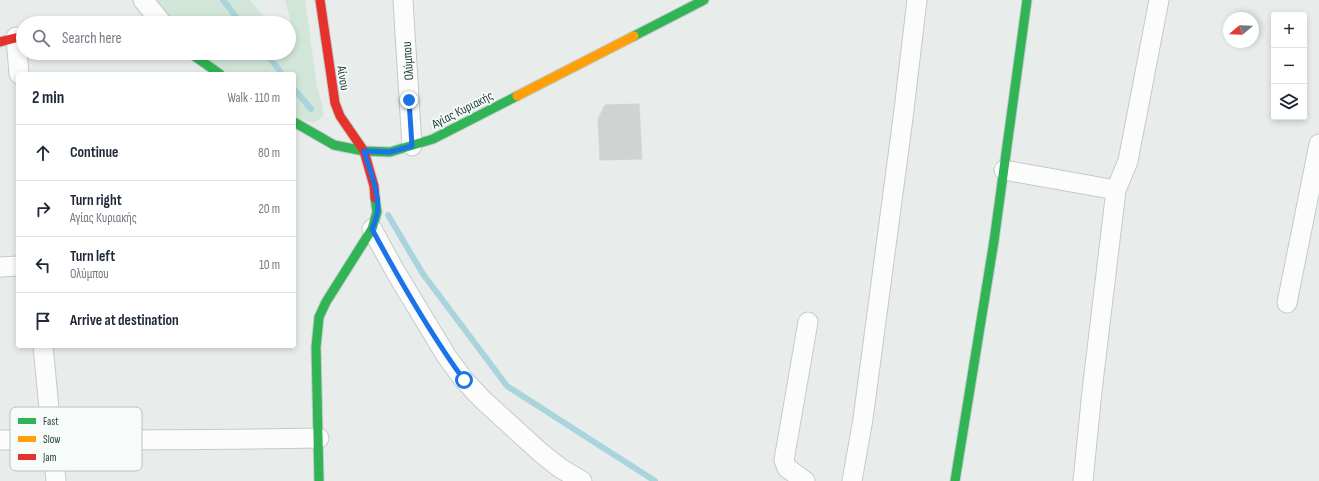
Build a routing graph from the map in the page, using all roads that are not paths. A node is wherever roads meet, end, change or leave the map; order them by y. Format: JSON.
{"nodes":[{"id":1,"x":143,"y":0,"type":"edge"},
{"id":2,"x":320,"y":0,"type":"edge"},
{"id":3,"x":403,"y":0,"type":"edge"},
{"id":4,"x":704,"y":0,"type":"edge"},
{"id":5,"x":917,"y":0,"type":"edge"},
{"id":6,"x":1027,"y":0,"type":"edge"},
{"id":7,"x":1160,"y":0,"type":"edge"},
{"id":8,"x":156,"y":16,"type":"edge"},
{"id":9,"x":13,"y":38,"type":"edge"},
{"id":10,"x":16,"y":56,"type":"edge"},
{"id":11,"x":17,"y":60,"type":"edge"},
{"id":12,"x":200,"y":60,"type":"edge"},
{"id":13,"x":19,"y":72,"type":"edge"},
{"id":14,"x":217,"y":72,"type":"edge"},
{"id":15,"x":296,"y":123,"type":"edge"},
{"id":16,"x":1319,"y":144,"type":"edge"},
{"id":17,"x":412,"y":146,"type":"junction"},
{"id":18,"x":364,"y":151,"type":"junction"},
{"id":19,"x":1004,"y":170,"type":"junction"},
{"id":20,"x":1116,"y":190,"type":"junction"},
{"id":21,"x":372,"y":229,"type":"junction"},
{"id":22,"x":16,"y":266,"type":"edge"},
{"id":23,"x":0,"y":267,"type":"edge"},
{"id":24,"x":1287,"y":302,"type":"dead end"},
{"id":25,"x":808,"y":322,"type":"dead end"},
{"id":26,"x":43,"y":348,"type":"edge"},
{"id":27,"x":48,"y":407,"type":"edge"},
{"id":28,"x":319,"y":438,"type":"junction"},
{"id":29,"x":142,"y":439,"type":"edge"},
{"id":30,"x":55,"y":471,"type":"edge"},
{"id":31,"x":56,"y":481,"type":"edge"},
{"id":32,"x":320,"y":481,"type":"edge"},
{"id":33,"x":582,"y":481,"type":"edge"},
{"id":34,"x":805,"y":481,"type":"edge"},
{"id":35,"x":852,"y":481,"type":"edge"},
{"id":36,"x":955,"y":481,"type":"edge"},
{"id":37,"x":1083,"y":481,"type":"edge"}],
"edges":[{"from":1,"to":8,"type":"street"},
{"from":2,"to":18,"type":"street","name":"Αίνου"},
{"from":3,"to":17,"type":"street","name":"Ολύμπου"},
{"from":4,"to":17,"type":"street","name":"Αγίας Κυριακής"},
{"from":5,"to":35,"type":"street"},
{"from":6,"to":19,"type":"street"},
{"from":7,"to":20,"type":"street"},
{"from":9,"to":10,"type":"street"},
{"from":11,"to":13,"type":"street"},
{"from":12,"to":14,"type":"street"},
{"from":15,"to":18,"type":"street","name":"Αγίας Κυριακής"},
{"from":16,"to":24,"type":"street"},
{"from":17,"to":18,"type":"street","name":"Αγίας Κυριακής"},
{"from":18,"to":21,"type":"street","name":"Αίνου"},
{"from":19,"to":20,"type":"street"},
{"from":19,"to":36,"type":"street"},
{"from":20,"to":37,"type":"street"},
{"from":21,"to":28,"type":"street","name":"Αίνου"},
{"from":21,"to":33,"type":"street"},
{"from":22,"to":23,"type":"street"},
{"from":25,"to":34,"type":"street"},
{"from":26,"to":27,"type":"street"},
{"from":28,"to":29,"type":"street"},
{"from":28,"to":32,"type":"street","name":"Αίνου"},
{"from":30,"to":31,"type":"street"}]}
